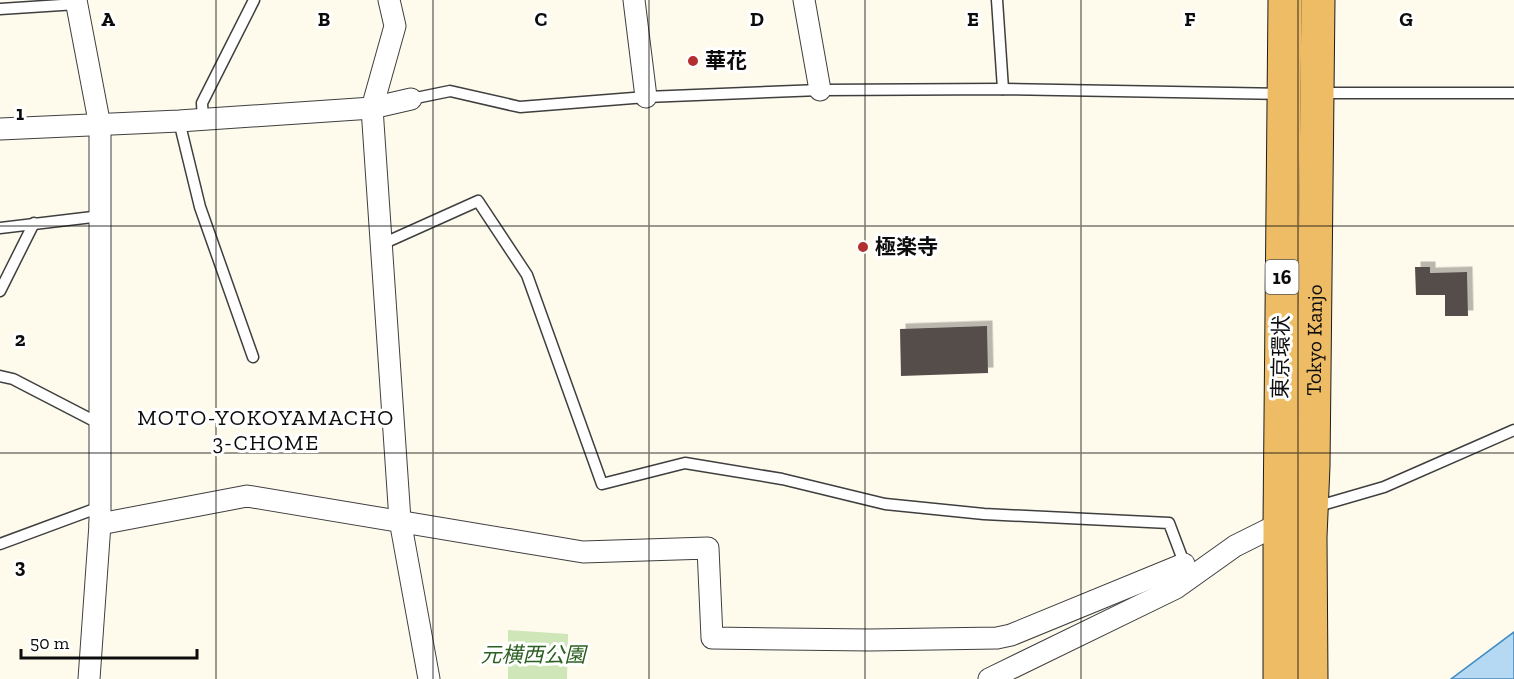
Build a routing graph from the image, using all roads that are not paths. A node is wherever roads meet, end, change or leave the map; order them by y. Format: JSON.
{"nodes":[{"id":1,"x":254,"y":0,"type":"edge"},
{"id":2,"x":389,"y":0,"type":"edge"},
{"id":3,"x":634,"y":0,"type":"edge"},
{"id":4,"x":804,"y":0,"type":"edge"},
{"id":5,"x":997,"y":0,"type":"edge"},
{"id":6,"x":1285,"y":0,"type":"edge"},
{"id":7,"x":1318,"y":0,"type":"edge"},
{"id":8,"x":77,"y":2,"type":"edge"},
{"id":9,"x":0,"y":9,"type":"edge"},
{"id":10,"x":1003,"y":89,"type":"junction"},
{"id":11,"x":820,"y":90,"type":"junction"},
{"id":12,"x":1514,"y":93,"type":"edge"},
{"id":13,"x":1300,"y":94,"type":"junction"},
{"id":14,"x":646,"y":97,"type":"junction"},
{"id":15,"x":411,"y":99,"type":"joint"},
{"id":16,"x":372,"y":108,"type":"junction"},
{"id":17,"x":203,"y":120,"type":"junction"},
{"id":18,"x":179,"y":121,"type":"junction"},
{"id":19,"x":100,"y":126,"type":"junction"},
{"id":20,"x":0,"y":129,"type":"edge"},
{"id":21,"x":101,"y":216,"type":"junction"},
{"id":22,"x":34,"y":223,"type":"junction"},
{"id":23,"x":0,"y":228,"type":"edge"},
{"id":24,"x":380,"y":245,"type":"junction"},
{"id":25,"x":0,"y":291,"type":"edge"},
{"id":26,"x":253,"y":357,"type":"dead end"},
{"id":27,"x":0,"y":376,"type":"edge"},
{"id":28,"x":100,"y":424,"type":"junction"},
{"id":29,"x":1514,"y":430,"type":"edge"},
{"id":30,"x":100,"y":516,"type":"junction"},
{"id":31,"x":400,"y":520,"type":"junction"},
{"id":32,"x":1311,"y":523,"type":"junction"},
{"id":33,"x":1280,"y":538,"type":"junction"},
{"id":34,"x":0,"y":544,"type":"edge"},
{"id":35,"x":1187,"y":571,"type":"junction"},
{"id":36,"x":89,"y":679,"type":"edge"},
{"id":37,"x":429,"y":679,"type":"edge"},
{"id":38,"x":989,"y":679,"type":"edge"},
{"id":39,"x":1280,"y":679,"type":"edge"},
{"id":40,"x":1311,"y":679,"type":"edge"}],
"edges":[{"from":1,"to":17,"type":"lane"},
{"from":2,"to":16,"type":"street"},
{"from":3,"to":14,"type":"street"},
{"from":4,"to":11,"type":"street"},
{"from":5,"to":10,"type":"lane"},
{"from":6,"to":13,"type":"highway","name":"東京環状","number":"16"},
{"from":7,"to":13,"type":"highway","name":"Tokyo Kanjo","number":"16"},
{"from":8,"to":9,"type":"lane"},
{"from":8,"to":19,"type":"street"},
{"from":10,"to":11,"type":"lane"},
{"from":10,"to":13,"type":"lane"},
{"from":11,"to":14,"type":"lane"},
{"from":12,"to":13,"type":"lane"},
{"from":13,"to":32,"type":"highway","name":"Tokyo Kanjo","number":"16"},
{"from":13,"to":33,"type":"highway","name":"東京環状","number":"16"},
{"from":14,"to":15,"type":"lane"},
{"from":15,"to":16,"type":"street"},
{"from":16,"to":17,"type":"street"},
{"from":16,"to":24,"type":"street"},
{"from":17,"to":18,"type":"street"},
{"from":18,"to":19,"type":"street"},
{"from":18,"to":26,"type":"lane"},
{"from":19,"to":20,"type":"street"},
{"from":19,"to":21,"type":"street"},
{"from":21,"to":22,"type":"lane"},
{"from":21,"to":28,"type":"street"},
{"from":22,"to":23,"type":"lane"},
{"from":22,"to":25,"type":"lane"},
{"from":24,"to":31,"type":"street"},
{"from":24,"to":35,"type":"lane"},
{"from":27,"to":28,"type":"lane"},
{"from":28,"to":30,"type":"street"},
{"from":29,"to":32,"type":"lane"},
{"from":30,"to":31,"type":"street"},
{"from":30,"to":34,"type":"lane"},
{"from":30,"to":36,"type":"street"},
{"from":31,"to":35,"type":"street"},
{"from":31,"to":37,"type":"street"},
{"from":32,"to":33,"type":"street"},
{"from":32,"to":40,"type":"highway","name":"Tokyo Kanjo","number":"16"},
{"from":33,"to":35,"type":"street"},
{"from":33,"to":39,"type":"highway","name":"東京環状","number":"16"},
{"from":35,"to":38,"type":"street"}]}
